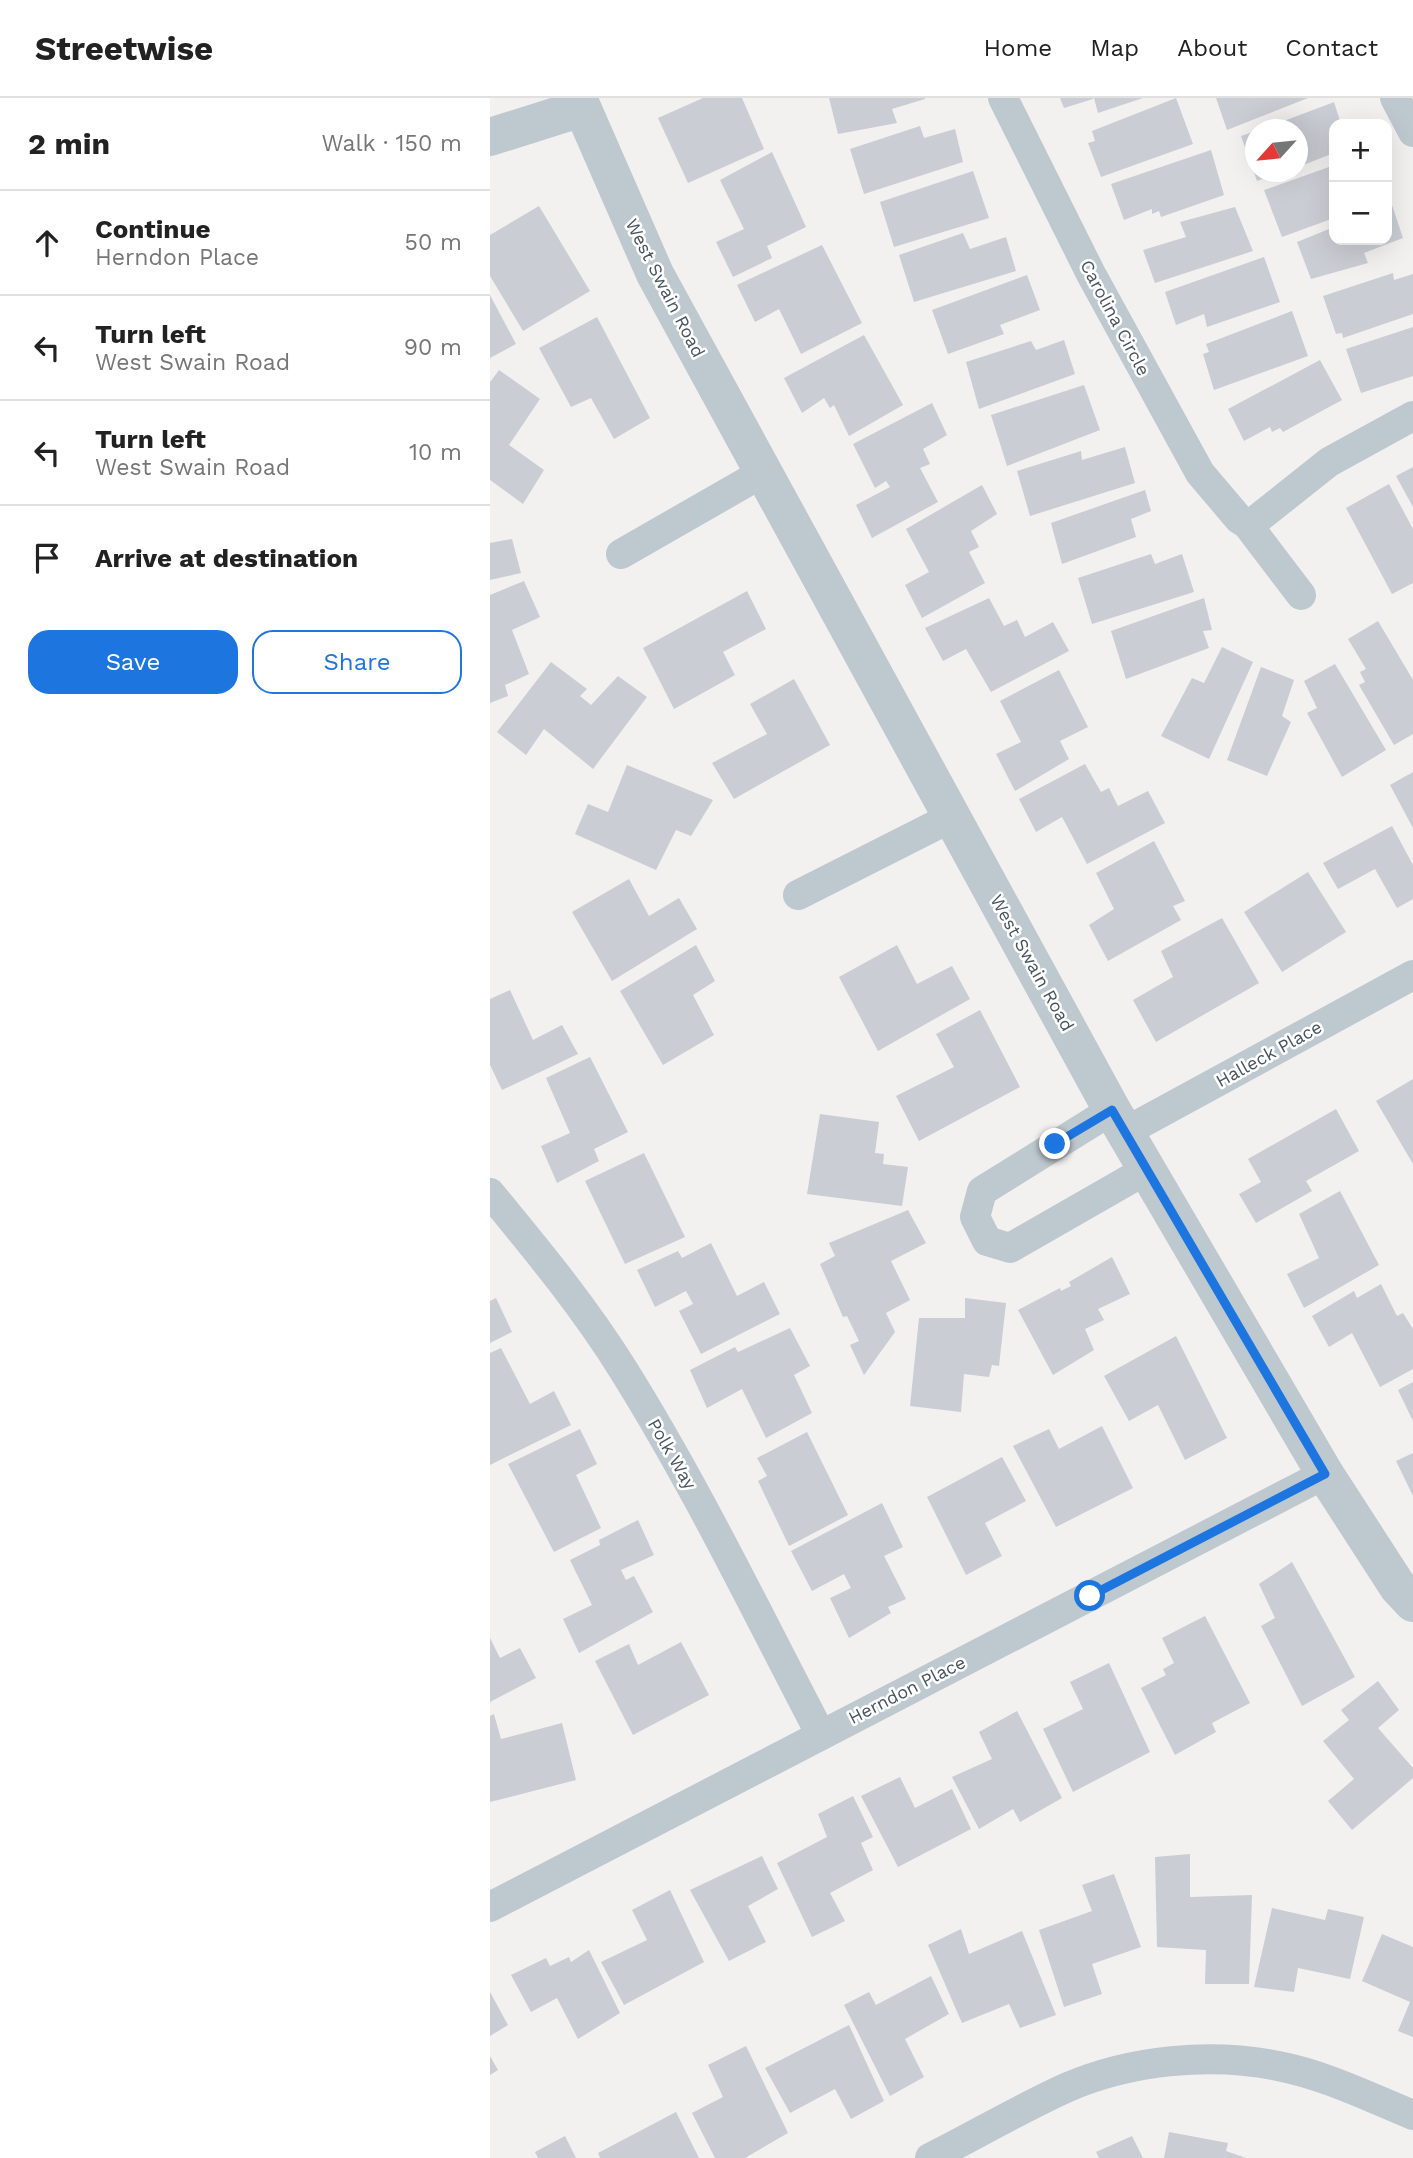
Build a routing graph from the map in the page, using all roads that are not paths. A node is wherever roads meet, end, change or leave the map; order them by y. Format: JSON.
{"nodes":[{"id":1,"x":1003,"y":98,"type":"edge"},
{"id":2,"x":1395,"y":98,"type":"edge"},
{"id":3,"x":580,"y":103,"type":"edge"},
{"id":4,"x":1413,"y":132,"type":"edge"},
{"id":5,"x":490,"y":137,"type":"edge"},
{"id":6,"x":1413,"y":416,"type":"edge"},
{"id":7,"x":764,"y":472,"type":"junction"},
{"id":8,"x":1247,"y":524,"type":"junction"},
{"id":9,"x":621,"y":554,"type":"dead end"},
{"id":10,"x":1301,"y":595,"type":"dead end"},
{"id":11,"x":952,"y":817,"type":"junction"},
{"id":12,"x":798,"y":895,"type":"dead end"},
{"id":13,"x":1413,"y":975,"type":"edge"},
{"id":14,"x":1118,"y":1121,"type":"junction"},
{"id":15,"x":1146,"y":1170,"type":"junction"},
{"id":16,"x":490,"y":1194,"type":"edge"},
{"id":17,"x":1325,"y":1474,"type":"junction"},
{"id":18,"x":1413,"y":1603,"type":"edge"},
{"id":19,"x":821,"y":1735,"type":"junction"},
{"id":20,"x":490,"y":1907,"type":"edge"},
{"id":21,"x":1413,"y":2115,"type":"edge"},
{"id":22,"x":930,"y":2158,"type":"edge"}],
"edges":[{"from":1,"to":8,"type":"street","name":"Carolina Circle"},
{"from":2,"to":4,"type":"street"},
{"from":3,"to":5,"type":"street"},
{"from":3,"to":7,"type":"street","name":"West Swain Road"},
{"from":6,"to":8,"type":"street"},
{"from":7,"to":9,"type":"street"},
{"from":7,"to":11,"type":"street","name":"West Swain Road"},
{"from":8,"to":10,"type":"street","name":"Carolina Circle"},
{"from":11,"to":12,"type":"street"},
{"from":11,"to":14,"type":"street","name":"West Swain Road"},
{"from":13,"to":14,"type":"street","name":"Halleck Place"},
{"from":14,"to":15,"type":"street","name":"West Swain Road"},
{"from":14,"to":15,"type":"street"},
{"from":15,"to":17,"type":"street","name":"West Swain Road"},
{"from":16,"to":19,"type":"street","name":"Polk Way"},
{"from":17,"to":18,"type":"street","name":"West Swain Road"},
{"from":17,"to":19,"type":"street","name":"Herndon Place"},
{"from":19,"to":20,"type":"street","name":"Herndon Place"},
{"from":21,"to":22,"type":"street"}]}
